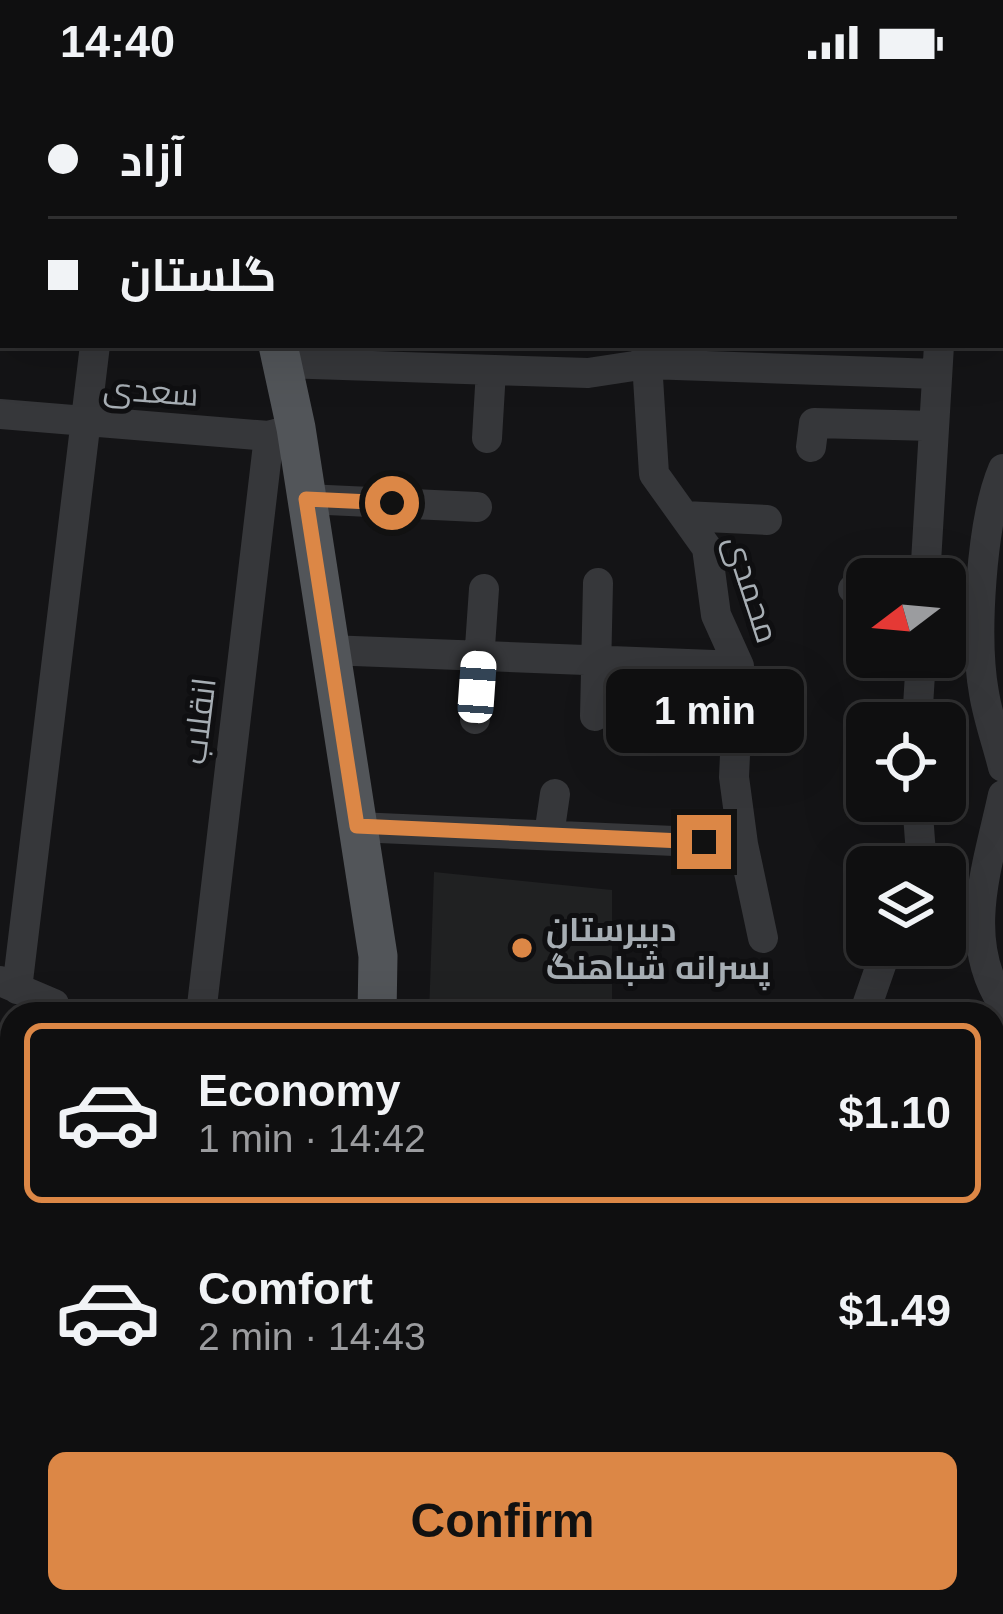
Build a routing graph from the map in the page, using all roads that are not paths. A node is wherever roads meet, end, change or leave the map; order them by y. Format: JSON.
{"nodes":[{"id":1,"x":95,"y":348,"type":"edge"},
{"id":2,"x":280,"y":354,"type":"edge"},
{"id":3,"x":647,"y":354,"type":"edge"},
{"id":4,"x":735,"y":356,"type":"edge"},
{"id":5,"x":938,"y":359,"type":"edge"},
{"id":6,"x":481,"y":361,"type":"edge"},
{"id":7,"x":0,"y":414,"type":"edge"},
{"id":8,"x":87,"y":423,"type":"junction"},
{"id":9,"x":934,"y":425,"type":"junction"},
{"id":10,"x":282,"y":432,"type":"junction"},
{"id":11,"x":487,"y":438,"type":"dead end"},
{"id":12,"x":811,"y":447,"type":"dead end"},
{"id":13,"x":1003,"y":469,"type":"edge"},
{"id":14,"x":306,"y":499,"type":"junction"},
{"id":15,"x":477,"y":507,"type":"dead end"},
{"id":16,"x":684,"y":516,"type":"junction"},
{"id":17,"x":767,"y":520,"type":"dead end"},
{"id":18,"x":927,"y":558,"type":"edge"},
{"id":19,"x":598,"y":584,"type":"dead end"},
{"id":20,"x":484,"y":589,"type":"dead end"},
{"id":21,"x":328,"y":650,"type":"junction"},
{"id":22,"x":480,"y":656,"type":"junction"},
{"id":23,"x":596,"y":661,"type":"junction"},
{"id":24,"x":739,"y":666,"type":"junction"},
{"id":25,"x":595,"y":716,"type":"dead end"},
{"id":26,"x":475,"y":719,"type":"dead end"},
{"id":27,"x":1003,"y":767,"type":"edge"},
{"id":28,"x":555,"y":794,"type":"dead end"},
{"id":29,"x":1003,"y":795,"type":"edge"},
{"id":30,"x":357,"y":826,"type":"junction"},
{"id":31,"x":549,"y":835,"type":"junction"},
{"id":32,"x":743,"y":844,"type":"junction"},
{"id":33,"x":763,"y":938,"type":"dead end"},
{"id":34,"x":881,"y":966,"type":"edge"},
{"id":35,"x":9,"y":985,"type":"edge"},
{"id":36,"x":49,"y":1002,"type":"edge"},
{"id":37,"x":203,"y":1002,"type":"edge"},
{"id":38,"x":377,"y":1002,"type":"edge"},
{"id":39,"x":868,"y":1002,"type":"edge"},
{"id":40,"x":1002,"y":1002,"type":"edge"}],
"edges":[{"from":1,"to":8,"type":"street"},
{"from":2,"to":6,"type":"street"},
{"from":2,"to":10,"type":"main road"},
{"from":3,"to":4,"type":"street"},
{"from":3,"to":6,"type":"street"},
{"from":3,"to":16,"type":"street","name":"محمدی"},
{"from":4,"to":5,"type":"street"},
{"from":5,"to":9,"type":"street"},
{"from":6,"to":11,"type":"street"},
{"from":7,"to":8,"type":"street","name":"سعدی"},
{"from":8,"to":10,"type":"street","name":"سعدی"},
{"from":8,"to":35,"type":"street"},
{"from":9,"to":12,"type":"street"},
{"from":9,"to":18,"type":"street"},
{"from":10,"to":14,"type":"main road"},
{"from":10,"to":37,"type":"street","name":"انقلاب"},
{"from":13,"to":27,"type":"street"},
{"from":14,"to":15,"type":"street"},
{"from":14,"to":21,"type":"main road"},
{"from":16,"to":17,"type":"street"},
{"from":16,"to":24,"type":"street","name":"محمدی"},
{"from":19,"to":23,"type":"street"},
{"from":20,"to":22,"type":"street"},
{"from":21,"to":22,"type":"street"},
{"from":21,"to":30,"type":"main road"},
{"from":22,"to":23,"type":"street"},
{"from":22,"to":26,"type":"street"},
{"from":23,"to":24,"type":"street"},
{"from":23,"to":25,"type":"street"},
{"from":24,"to":32,"type":"street","name":"محمدی"},
{"from":28,"to":31,"type":"street"},
{"from":29,"to":40,"type":"street"},
{"from":30,"to":31,"type":"street"},
{"from":30,"to":38,"type":"main road"},
{"from":31,"to":32,"type":"street"},
{"from":32,"to":33,"type":"street","name":"محمدی"},
{"from":34,"to":39,"type":"street"},
{"from":35,"to":36,"type":"street"}]}
